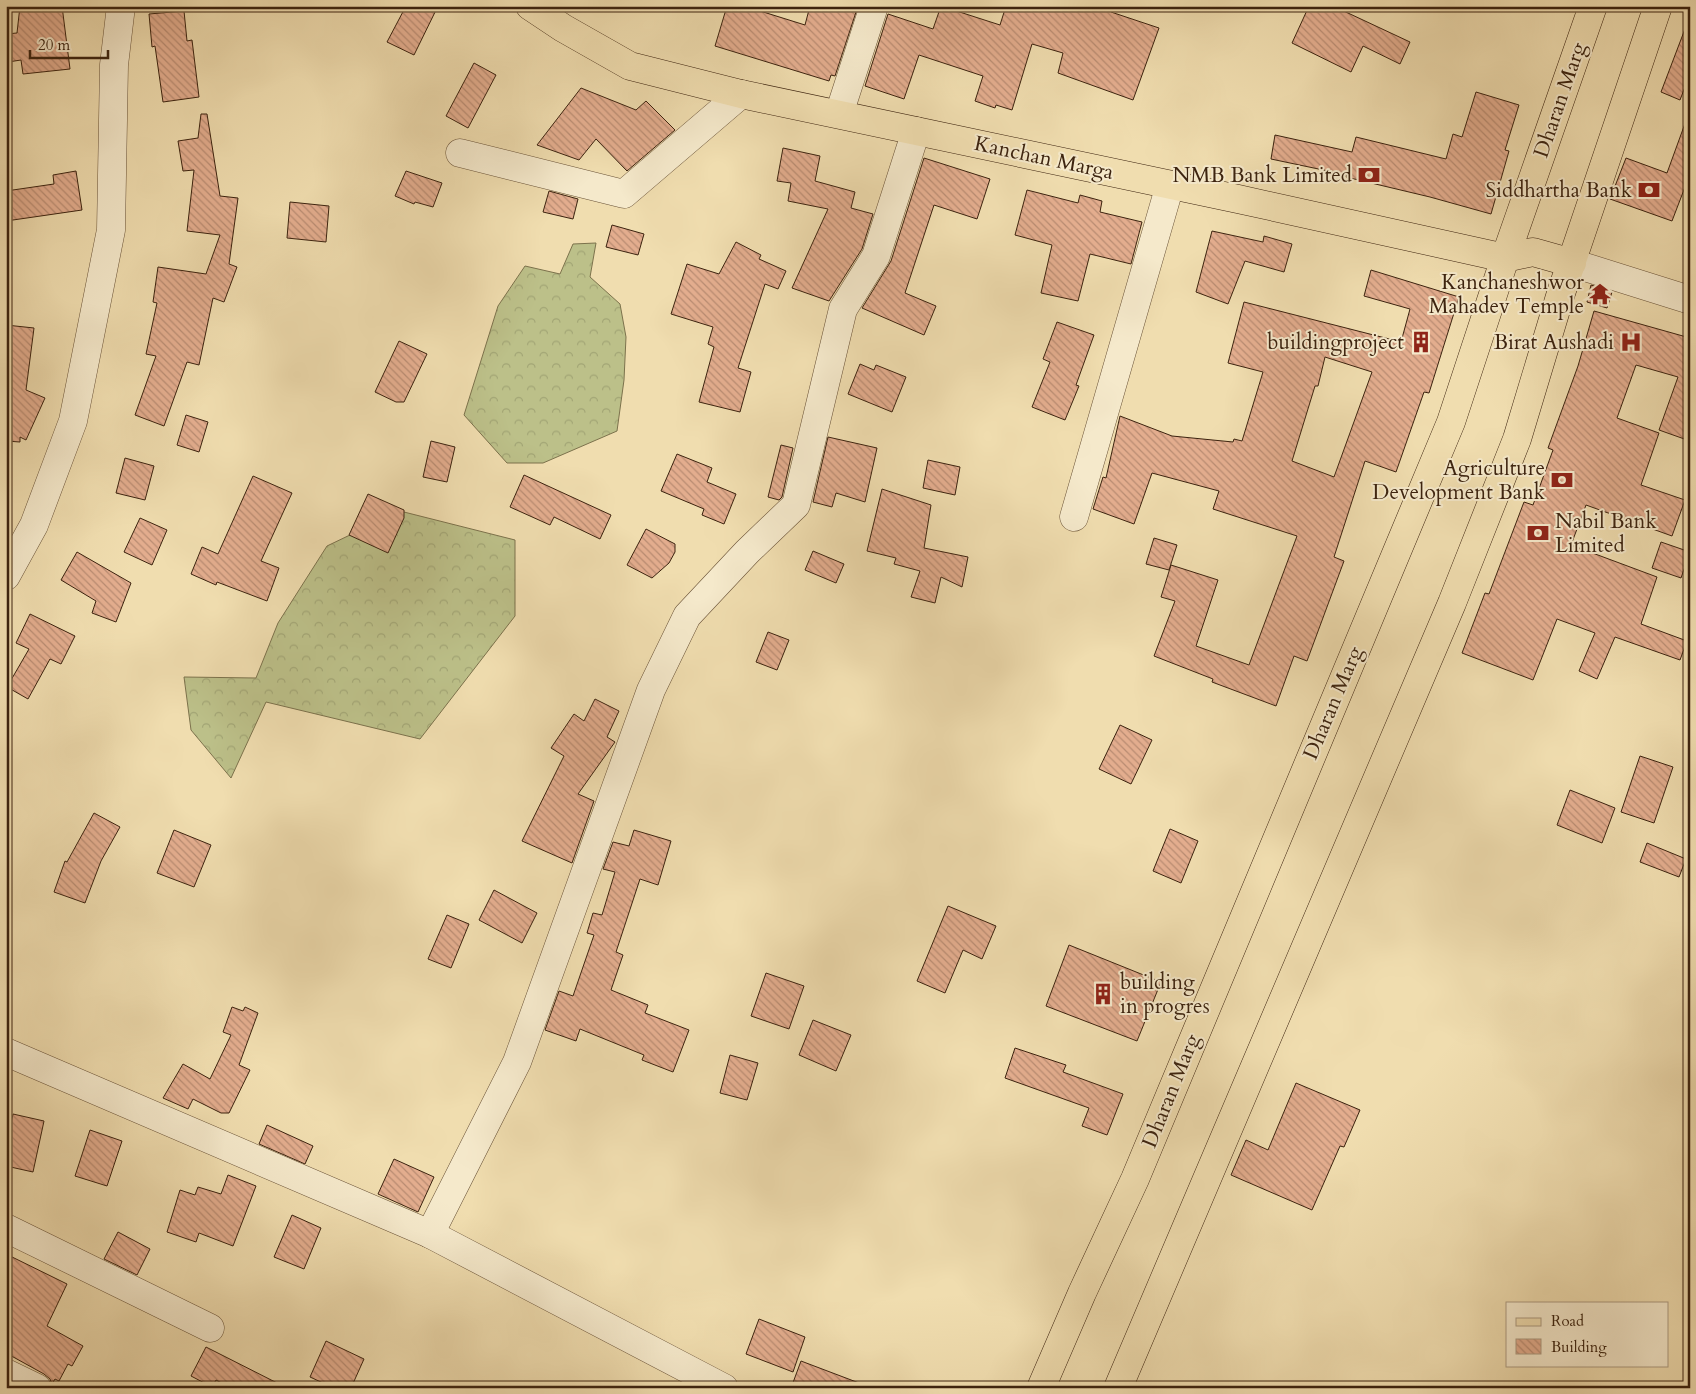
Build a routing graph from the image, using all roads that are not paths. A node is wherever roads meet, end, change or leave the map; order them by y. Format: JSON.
{"nodes":[{"id":1,"x":121,"y":6,"type":"edge"},
{"id":2,"x":530,"y":6,"type":"edge"},
{"id":3,"x":874,"y":6,"type":"edge"},
{"id":4,"x":1593,"y":6,"type":"edge"},
{"id":5,"x":1658,"y":6,"type":"edge"},
{"id":6,"x":741,"y":94,"type":"junction"},
{"id":7,"x":839,"y":114,"type":"junction"},
{"id":8,"x":916,"y":131,"type":"junction"},
{"id":9,"x":460,"y":152,"type":"dead end"},
{"id":10,"x":1170,"y":185,"type":"junction"},
{"id":11,"x":1505,"y":258,"type":"junction"},
{"id":12,"x":1572,"y":263,"type":"junction"},
{"id":13,"x":1690,"y":300,"type":"edge"},
{"id":14,"x":1074,"y":517,"type":"dead end"},
{"id":15,"x":6,"y":576,"type":"edge"},
{"id":16,"x":6,"y":1052,"type":"edge"},
{"id":17,"x":6,"y":1228,"type":"edge"},
{"id":18,"x":430,"y":1234,"type":"junction"},
{"id":19,"x":210,"y":1328,"type":"dead end"},
{"id":20,"x":6,"y":1373,"type":"edge"},
{"id":21,"x":37,"y":1388,"type":"edge"},
{"id":22,"x":724,"y":1388,"type":"edge"},
{"id":23,"x":1041,"y":1388,"type":"edge"},
{"id":24,"x":1118,"y":1388,"type":"edge"}],
"edges":[{"from":1,"to":15,"type":"street"},
{"from":2,"to":6,"type":"main road","name":"Kanchan Marga"},
{"from":3,"to":7,"type":"street"},
{"from":4,"to":11,"type":"main road","name":"Dharan Marg"},
{"from":5,"to":12,"type":"main road"},
{"from":6,"to":7,"type":"main road","name":"Kanchan Marga"},
{"from":6,"to":9,"type":"street"},
{"from":7,"to":8,"type":"main road","name":"Kanchan Marga"},
{"from":8,"to":10,"type":"main road","name":"Kanchan Marga"},
{"from":8,"to":18,"type":"street"},
{"from":10,"to":11,"type":"main road","name":"Kanchan Marga"},
{"from":10,"to":14,"type":"street"},
{"from":11,"to":12,"type":"main road","name":"Kanchan Marga"},
{"from":11,"to":23,"type":"main road","name":"Dharan Marg"},
{"from":12,"to":13,"type":"street"},
{"from":12,"to":24,"type":"main road"},
{"from":16,"to":18,"type":"street"},
{"from":17,"to":19,"type":"street"},
{"from":18,"to":22,"type":"street"},
{"from":20,"to":21,"type":"street"}]}
